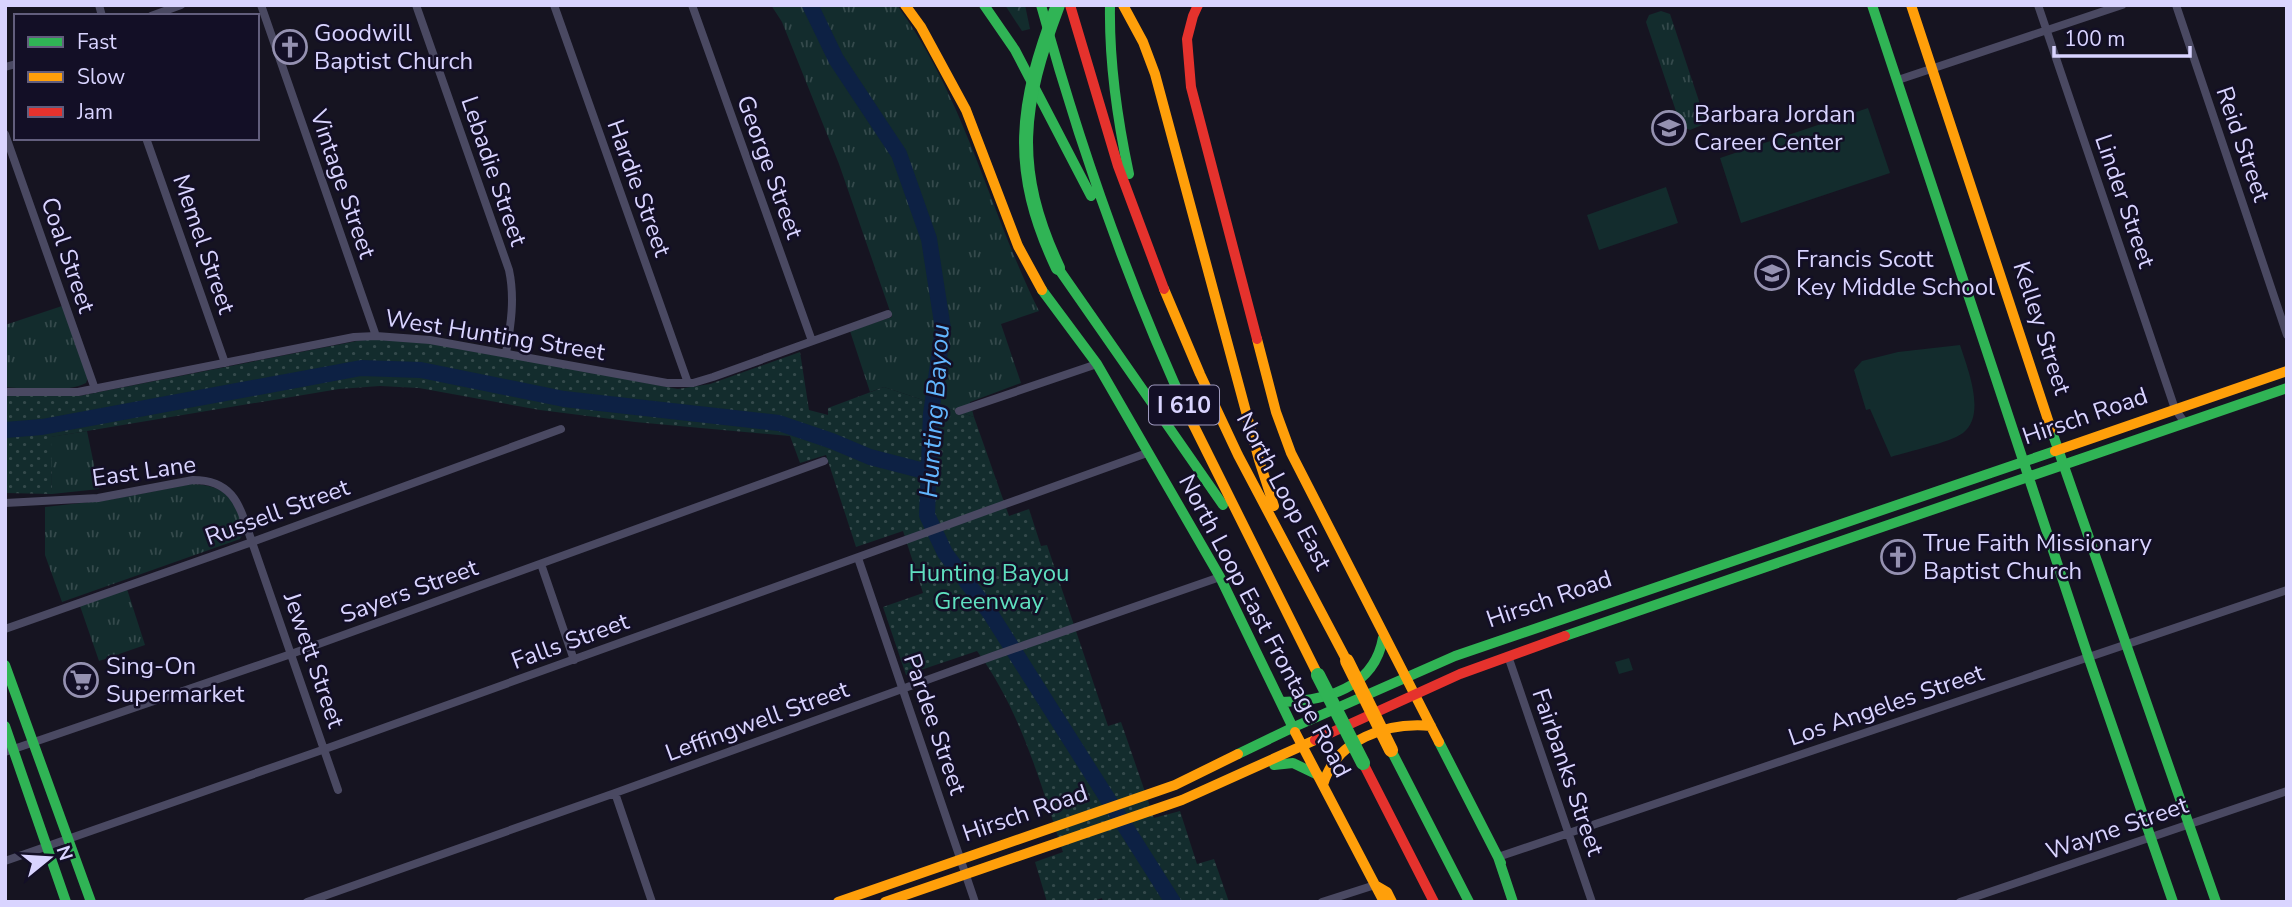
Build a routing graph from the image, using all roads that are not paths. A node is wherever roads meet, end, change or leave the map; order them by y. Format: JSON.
{"nodes":[{"id":1,"x":181,"y":5,"type":"edge"},
{"id":2,"x":261,"y":5,"type":"edge"},
{"id":3,"x":416,"y":5,"type":"edge"},
{"id":4,"x":554,"y":5,"type":"edge"},
{"id":5,"x":692,"y":5,"type":"edge"},
{"id":6,"x":905,"y":5,"type":"edge"},
{"id":7,"x":984,"y":5,"type":"edge"},
{"id":8,"x":1041,"y":5,"type":"edge"},
{"id":9,"x":1058,"y":5,"type":"edge"},
{"id":10,"x":1070,"y":5,"type":"edge"},
{"id":11,"x":1110,"y":5,"type":"edge"},
{"id":12,"x":1123,"y":5,"type":"edge"},
{"id":13,"x":1198,"y":5,"type":"edge"},
{"id":14,"x":1872,"y":5,"type":"edge"},
{"id":15,"x":1911,"y":5,"type":"edge"},
{"id":16,"x":2038,"y":5,"type":"edge"},
{"id":17,"x":2122,"y":5,"type":"edge"},
{"id":18,"x":2176,"y":5,"type":"edge"},
{"id":19,"x":156,"y":14,"type":"edge"},
{"id":20,"x":2046,"y":30,"type":"junction"},
{"id":21,"x":1933,"y":69,"type":"junction"},
{"id":22,"x":1898,"y":80,"type":"junction"},
{"id":23,"x":5,"y":134,"type":"edge"},
{"id":24,"x":147,"y":140,"type":"edge"},
{"id":25,"x":1116,"y":243,"type":"junction"},
{"id":26,"x":1147,"y":247,"type":"junction"},
{"id":27,"x":888,"y":314,"type":"dead end"},
{"id":28,"x":2287,"y":335,"type":"edge"},
{"id":29,"x":376,"y":336,"type":"junction"},
{"id":30,"x":812,"y":341,"type":"junction"},
{"id":31,"x":506,"y":353,"type":"junction"},
{"id":32,"x":225,"y":363,"type":"junction"},
{"id":33,"x":1097,"y":364,"type":"junction"},
{"id":34,"x":2287,"y":371,"type":"edge"},
{"id":35,"x":688,"y":383,"type":"junction"},
{"id":36,"x":95,"y":388,"type":"junction"},
{"id":37,"x":2287,"y":388,"type":"edge"},
{"id":38,"x":5,"y":393,"type":"edge"},
{"id":39,"x":2175,"y":409,"type":"junction"},
{"id":40,"x":960,"y":411,"type":"dead end"},
{"id":41,"x":2180,"y":425,"type":"junction"},
{"id":42,"x":561,"y":429,"type":"dead end"},
{"id":43,"x":1147,"y":453,"type":"junction"},
{"id":44,"x":2060,"y":457,"type":"junction"},
{"id":45,"x":824,"y":461,"type":"dead end"},
{"id":46,"x":2027,"y":468,"type":"junction"},
{"id":47,"x":5,"y":503,"type":"edge"},
{"id":48,"x":253,"y":542,"type":"junction"},
{"id":49,"x":859,"y":558,"type":"junction"},
{"id":50,"x":1294,"y":559,"type":"junction"},
{"id":51,"x":541,"y":564,"type":"junction"},
{"id":52,"x":1261,"y":564,"type":"junction"},
{"id":53,"x":1711,"y":575,"type":"junction"},
{"id":54,"x":1220,"y":578,"type":"junction"},
{"id":55,"x":2287,"y":590,"type":"edge"},
{"id":56,"x":1587,"y":610,"type":"junction"},
{"id":57,"x":5,"y":629,"type":"edge"},
{"id":58,"x":1383,"y":632,"type":"junction"},
{"id":59,"x":2127,"y":644,"type":"junction"},
{"id":60,"x":291,"y":653,"type":"junction"},
{"id":61,"x":1508,"y":656,"type":"junction"},
{"id":62,"x":2088,"y":656,"type":"junction"},
{"id":63,"x":574,"y":660,"type":"junction"},
{"id":64,"x":5,"y":665,"type":"edge"},
{"id":65,"x":1404,"y":677,"type":"junction"},
{"id":66,"x":902,"y":688,"type":"junction"},
{"id":67,"x":1414,"y":695,"type":"junction"},
{"id":68,"x":1281,"y":702,"type":"junction"},
{"id":69,"x":5,"y":726,"type":"edge"},
{"id":70,"x":1431,"y":726,"type":"junction"},
{"id":71,"x":1294,"y":727,"type":"junction"},
{"id":72,"x":34,"y":744,"type":"junction"},
{"id":73,"x":1303,"y":747,"type":"junction"},
{"id":74,"x":324,"y":750,"type":"junction"},
{"id":75,"x":10,"y":751,"type":"edge"},
{"id":76,"x":1251,"y":770,"type":"junction"},
{"id":77,"x":1321,"y":780,"type":"junction"},
{"id":78,"x":338,"y":790,"type":"dead end"},
{"id":79,"x":2287,"y":791,"type":"edge"},
{"id":80,"x":615,"y":793,"type":"junction"},
{"id":81,"x":2189,"y":824,"type":"junction"},
{"id":82,"x":1569,"y":832,"type":"junction"},
{"id":83,"x":2151,"y":836,"type":"junction"},
{"id":84,"x":69,"y":838,"type":"junction"},
{"id":85,"x":46,"y":845,"type":"junction"},
{"id":86,"x":1498,"y":857,"type":"junction"},
{"id":87,"x":960,"y":859,"type":"junction"},
{"id":88,"x":5,"y":861,"type":"edge"},
{"id":89,"x":966,"y":874,"type":"junction"},
{"id":90,"x":1375,"y":885,"type":"junction"},
{"id":91,"x":66,"y":902,"type":"edge"},
{"id":92,"x":91,"y":902,"type":"edge"},
{"id":93,"x":307,"y":902,"type":"edge"},
{"id":94,"x":652,"y":902,"type":"edge"},
{"id":95,"x":838,"y":902,"type":"edge"},
{"id":96,"x":885,"y":902,"type":"edge"},
{"id":97,"x":975,"y":902,"type":"edge"},
{"id":98,"x":1322,"y":902,"type":"edge"},
{"id":99,"x":1384,"y":902,"type":"edge"},
{"id":100,"x":1392,"y":902,"type":"edge"},
{"id":101,"x":1434,"y":902,"type":"edge"},
{"id":102,"x":1469,"y":902,"type":"edge"},
{"id":103,"x":1513,"y":902,"type":"edge"},
{"id":104,"x":1521,"y":902,"type":"edge"},
{"id":105,"x":1592,"y":902,"type":"edge"},
{"id":106,"x":1960,"y":902,"type":"edge"},
{"id":107,"x":2174,"y":902,"type":"edge"},
{"id":108,"x":2216,"y":902,"type":"edge"}],
"edges":[{"from":1,"to":19,"type":"street"},
{"from":2,"to":29,"type":"street","name":"Vintage Street"},
{"from":3,"to":31,"type":"street","name":"Lebadie Street"},
{"from":4,"to":35,"type":"street","name":"Hardie Street"},
{"from":5,"to":30,"type":"street","name":"George Street"},
{"from":6,"to":33,"type":"main road","name":"North Loop East Frontage Road"},
{"from":7,"to":25,"type":"main road"},
{"from":8,"to":25,"type":"main road","name":"North Loop East","number":"I 610"},
{"from":9,"to":52,"type":"main road","bridge":true},
{"from":10,"to":26,"type":"main road","name":"North Loop East","number":"I 610"},
{"from":11,"to":26,"type":"main road"},
{"from":12,"to":50,"type":"main road"},
{"from":13,"to":58,"type":"main road"},
{"from":14,"to":22,"type":"main road"},
{"from":15,"to":21,"type":"main road","name":"Kelley Street"},
{"from":16,"to":20,"type":"street","name":"Linder Street"},
{"from":17,"to":20,"type":"street"},
{"from":18,"to":28,"type":"street","name":"Reid Street"},
{"from":20,"to":21,"type":"street"},
{"from":20,"to":39,"type":"street","name":"Linder Street"},
{"from":21,"to":22,"type":"street"},
{"from":21,"to":44,"type":"main road","name":"Kelley Street"},
{"from":22,"to":46,"type":"main road"},
{"from":23,"to":36,"type":"street","name":"Coal Street"},
{"from":24,"to":32,"type":"street","name":"Memel Street"},
{"from":25,"to":52,"type":"main road","name":"North Loop East","number":"I 610"},
{"from":26,"to":50,"type":"main road","name":"North Loop East","number":"I 610"},
{"from":27,"to":30,"type":"street","name":"West Hunting Street"},
{"from":29,"to":31,"type":"street","name":"West Hunting Street"},
{"from":29,"to":32,"type":"street","name":"West Hunting Street"},
{"from":30,"to":35,"type":"street","name":"West Hunting Street"},
{"from":31,"to":35,"type":"street","name":"West Hunting Street"},
{"from":32,"to":36,"type":"street","name":"West Hunting Street"},
{"from":33,"to":40,"type":"street"},
{"from":33,"to":43,"type":"main road","name":"North Loop East Frontage Road"},
{"from":34,"to":39,"type":"main road","name":"Hirsch Road"},
{"from":36,"to":38,"type":"street","name":"West Hunting Street"},
{"from":37,"to":41,"type":"main road","name":"Hirsch Road"},
{"from":39,"to":41,"type":"street","name":"Linder Street"},
{"from":39,"to":44,"type":"main road","name":"Hirsch Road"},
{"from":41,"to":44,"type":"main road","name":"Hirsch Road"},
{"from":42,"to":48,"type":"street","name":"Russell Street"},
{"from":43,"to":49,"type":"street","name":"Falls Street"},
{"from":43,"to":54,"type":"main road","name":"North Loop East Frontage Road"},
{"from":44,"to":46,"type":"main road","name":"Hirsch Road"},
{"from":44,"to":59,"type":"main road","name":"Kelley Street"},
{"from":45,"to":51,"type":"street","name":"Sayers Street"},
{"from":46,"to":53,"type":"main road","name":"Hirsch Road"},
{"from":46,"to":62,"type":"main road"},
{"from":47,"to":48,"type":"street","name":"East Lane"},
{"from":48,"to":57,"type":"street","name":"Russell Street"},
{"from":48,"to":60,"type":"street","name":"Jewett Street"},
{"from":49,"to":63,"type":"street","name":"Falls Street"},
{"from":49,"to":66,"type":"street","name":"Pardee Street"},
{"from":50,"to":102,"type":"main road","name":"North Loop East","number":"I 610","bridge":true},
{"from":51,"to":60,"type":"street","name":"Sayers Street"},
{"from":51,"to":63,"type":"street"},
{"from":52,"to":101,"type":"main road","name":"North Loop East","number":"I 610","bridge":true},
{"from":53,"to":56,"type":"main road","name":"Hirsch Road"},
{"from":53,"to":61,"type":"main road","name":"Hirsch Road"},
{"from":54,"to":66,"type":"street","name":"Leffingwell Street"},
{"from":54,"to":68,"type":"main road","name":"North Loop East Frontage Road"},
{"from":55,"to":59,"type":"street","name":"Los Angeles Street"},
{"from":56,"to":61,"type":"main road"},
{"from":56,"to":65,"type":"main road","name":"Hirsch Road"},
{"from":58,"to":65,"type":"main road"},
{"from":58,"to":68,"type":"main road"},
{"from":59,"to":62,"type":"street","name":"Los Angeles Street"},
{"from":59,"to":81,"type":"main road","name":"Kelley Street"},
{"from":60,"to":72,"type":"street","name":"Sayers Street"},
{"from":60,"to":74,"type":"street","name":"Jewett Street"},
{"from":61,"to":67,"type":"main road","name":"Hirsch Road"},
{"from":61,"to":82,"type":"street","name":"Fairbanks Street"},
{"from":62,"to":82,"type":"street","name":"Los Angeles Street"},
{"from":62,"to":83,"type":"main road"},
{"from":63,"to":74,"type":"street","name":"Falls Street"},
{"from":64,"to":72,"type":"main road"},
{"from":65,"to":67,"type":"main road"},
{"from":65,"to":71,"type":"main road","name":"Hirsch Road"},
{"from":66,"to":80,"type":"street","name":"Leffingwell Street"},
{"from":66,"to":87,"type":"street","name":"Pardee Street"},
{"from":67,"to":70,"type":"main road"},
{"from":67,"to":73,"type":"main road","name":"Hirsch Road"},
{"from":68,"to":71,"type":"main road","name":"North Loop East Frontage Road"},
{"from":69,"to":75,"type":"main road"},
{"from":70,"to":77,"type":"main road"},
{"from":70,"to":86,"type":"main road"},
{"from":71,"to":73,"type":"main road","name":"North Loop East Frontage Road"},
{"from":71,"to":87,"type":"main road","name":"Hirsch Road"},
{"from":72,"to":75,"type":"street","name":"Sayers Street"},
{"from":72,"to":84,"type":"main road"},
{"from":73,"to":76,"type":"main road","name":"Hirsch Road"},
{"from":73,"to":77,"type":"main road","name":"North Loop East Frontage Road"},
{"from":74,"to":78,"type":"street","name":"Jewett Street"},
{"from":74,"to":84,"type":"street","name":"Falls Street"},
{"from":75,"to":85,"type":"main road"},
{"from":76,"to":77,"type":"main road"},
{"from":76,"to":89,"type":"main road","name":"Hirsch Road"},
{"from":77,"to":90,"type":"main road","name":"North Loop East Frontage Road"},
{"from":79,"to":81,"type":"street","name":"Wayne Street"},
{"from":80,"to":93,"type":"street","name":"Leffingwell Street"},
{"from":80,"to":94,"type":"street"},
{"from":81,"to":83,"type":"street","name":"Wayne Street"},
{"from":81,"to":108,"type":"main road","name":"Kelley Street"},
{"from":82,"to":86,"type":"street","name":"Los Angeles Street"},
{"from":82,"to":105,"type":"street","name":"Fairbanks Street"},
{"from":83,"to":106,"type":"street","name":"Wayne Street"},
{"from":83,"to":107,"type":"main road"},
{"from":84,"to":85,"type":"street","name":"Falls Street"},
{"from":84,"to":92,"type":"main road"},
{"from":85,"to":88,"type":"street","name":"Falls Street"},
{"from":85,"to":91,"type":"main road"},
{"from":86,"to":103,"type":"main road"},
{"from":86,"to":104,"type":"main road"},
{"from":87,"to":89,"type":"street","name":"Pardee Street"},
{"from":87,"to":95,"type":"main road","name":"Hirsch Road"},
{"from":89,"to":96,"type":"main road","name":"Hirsch Road"},
{"from":89,"to":97,"type":"street","name":"Pardee Street"},
{"from":90,"to":98,"type":"street"},
{"from":90,"to":99,"type":"main road","name":"North Loop East Frontage Road"},
{"from":90,"to":100,"type":"main road"}]}
